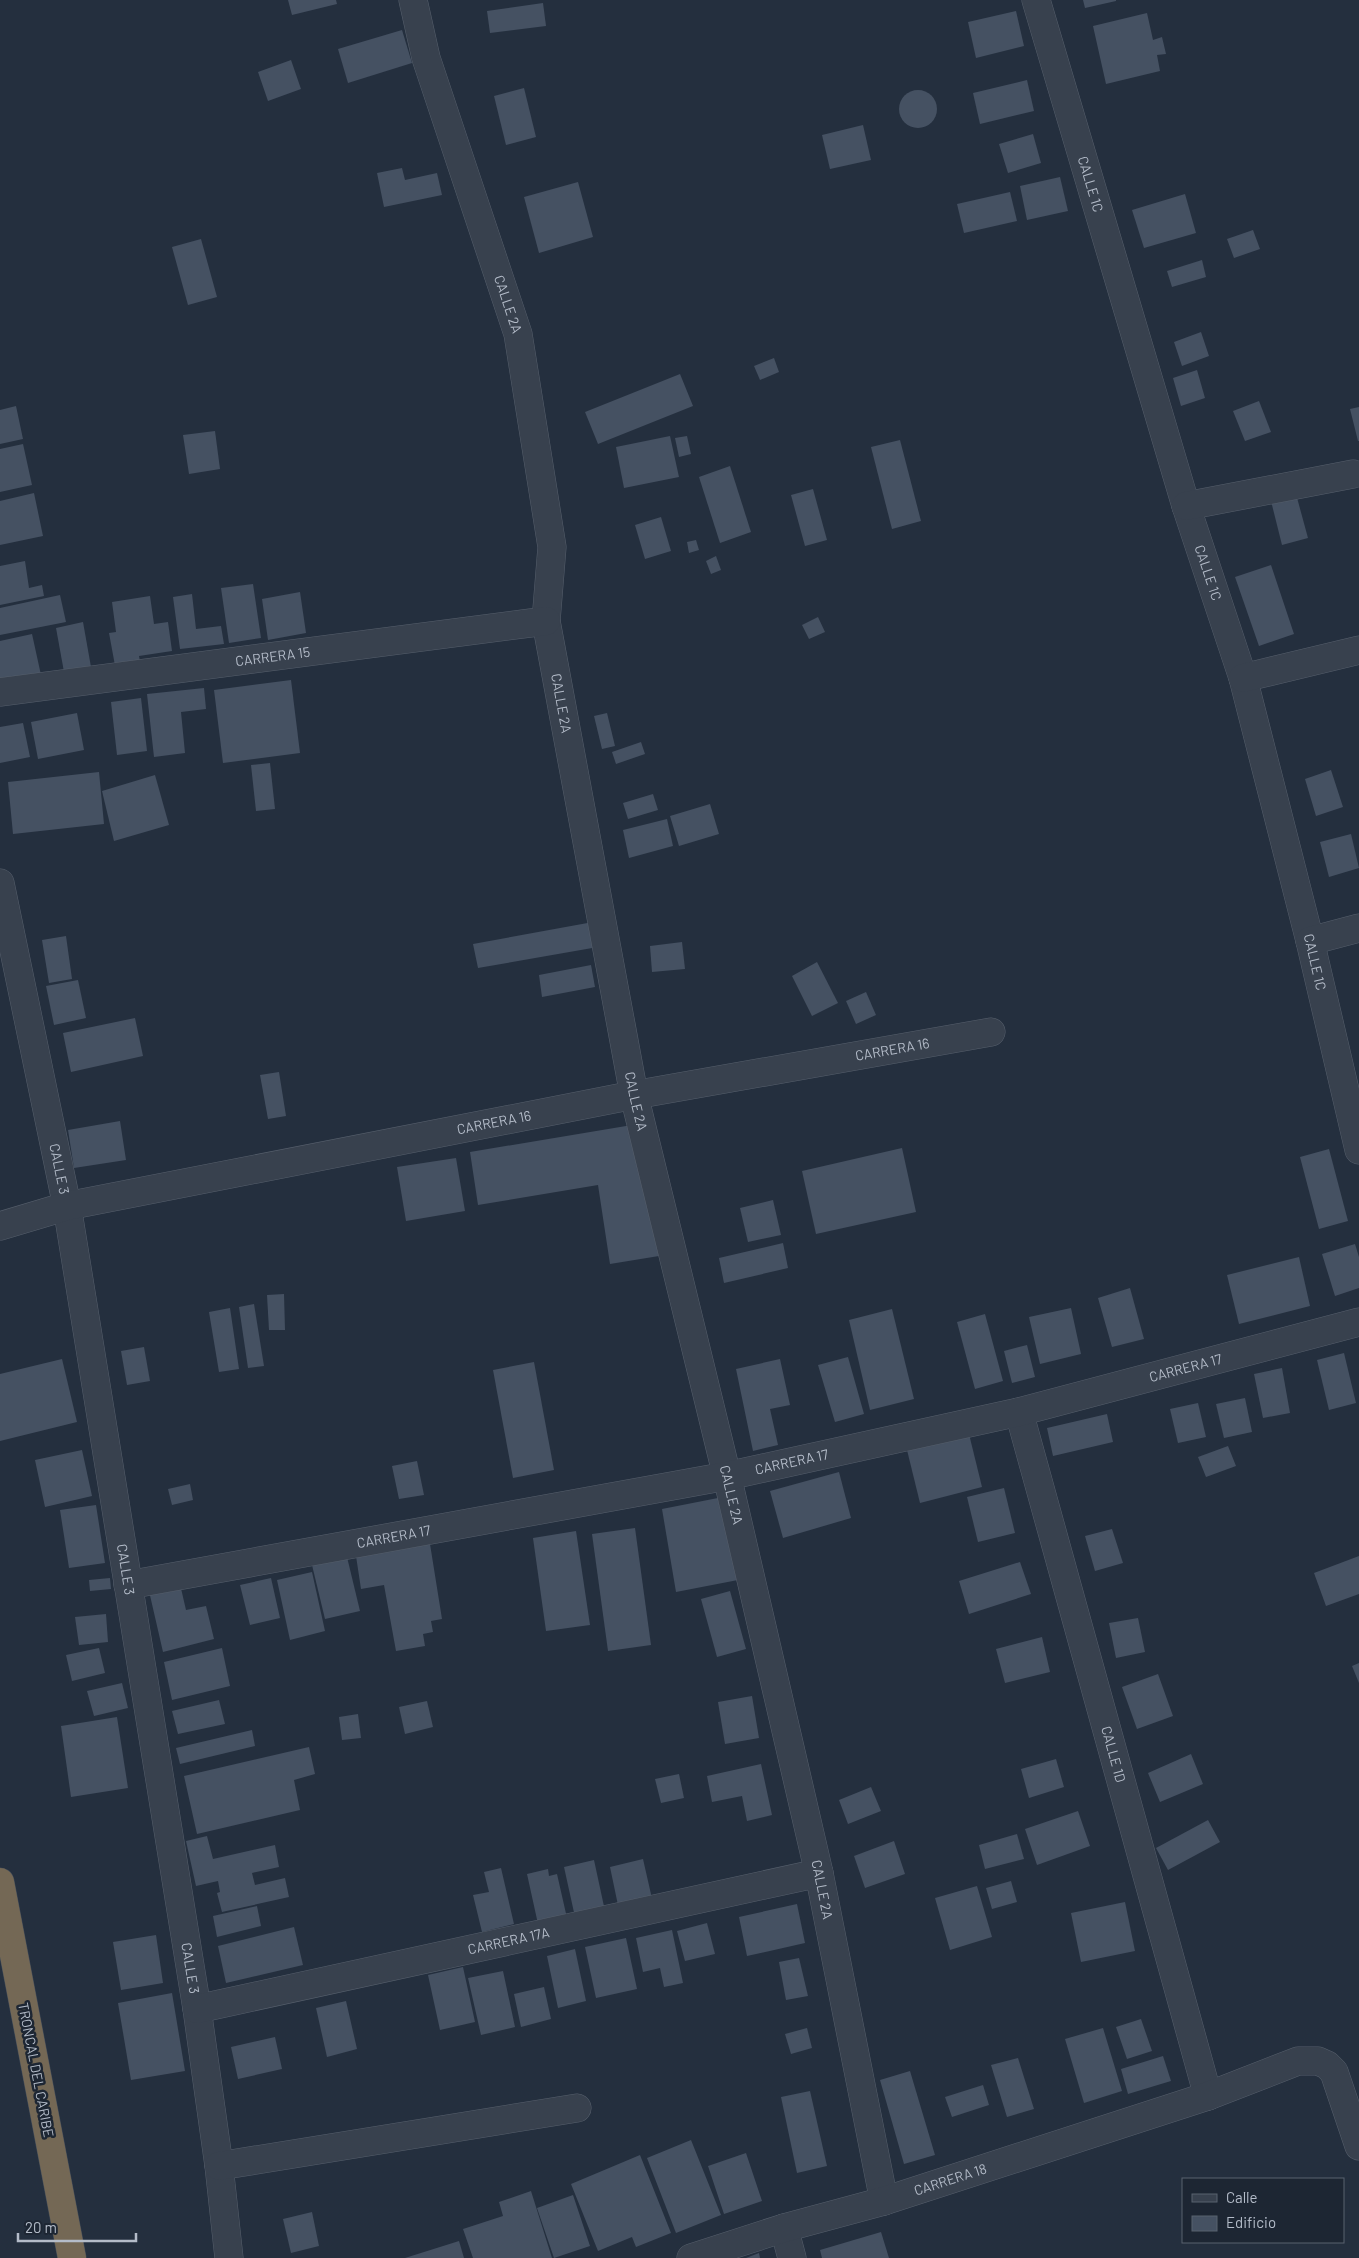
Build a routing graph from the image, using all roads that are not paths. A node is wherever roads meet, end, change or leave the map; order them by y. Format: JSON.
{"nodes":[{"id":1,"x":413,"y":0,"type":"edge"},
{"id":2,"x":1036,"y":0,"type":"edge"},
{"id":3,"x":1353,"y":474,"type":"dead end"},
{"id":4,"x":1186,"y":506,"type":"junction"},
{"id":5,"x":546,"y":621,"type":"junction"},
{"id":6,"x":1359,"y":650,"type":"edge"},
{"id":7,"x":1243,"y":678,"type":"junction"},
{"id":8,"x":0,"y":692,"type":"edge"},
{"id":9,"x":0,"y":883,"type":"edge"},
{"id":10,"x":1359,"y":928,"type":"edge"},
{"id":11,"x":1310,"y":941,"type":"junction"},
{"id":12,"x":991,"y":1032,"type":"dead end"},
{"id":13,"x":634,"y":1095,"type":"junction"},
{"id":14,"x":1359,"y":1150,"type":"edge"},
{"id":15,"x":66,"y":1206,"type":"junction"},
{"id":16,"x":0,"y":1226,"type":"edge"},
{"id":17,"x":1359,"y":1322,"type":"edge"},
{"id":18,"x":1018,"y":1412,"type":"junction"},
{"id":19,"x":727,"y":1476,"type":"junction"},
{"id":20,"x":128,"y":1586,"type":"junction"},
{"id":21,"x":819,"y":1873,"type":"junction"},
{"id":22,"x":0,"y":1882,"type":"edge"},
{"id":23,"x":197,"y":2009,"type":"junction"},
{"id":24,"x":1208,"y":2096,"type":"junction"},
{"id":25,"x":577,"y":2108,"type":"dead end"},
{"id":26,"x":1359,"y":2146,"type":"edge"},
{"id":27,"x":219,"y":2166,"type":"junction"},
{"id":28,"x":884,"y":2202,"type":"junction"},
{"id":29,"x":784,"y":2228,"type":"junction"},
{"id":30,"x":67,"y":2252,"type":"edge"},
{"id":31,"x":229,"y":2258,"type":"edge"},
{"id":32,"x":691,"y":2258,"type":"edge"},
{"id":33,"x":792,"y":2258,"type":"edge"}],
"edges":[{"from":1,"to":5,"type":"street","name":"CALLE 2A"},
{"from":2,"to":4,"type":"street","name":"CALLE 1C"},
{"from":3,"to":4,"type":"street"},
{"from":4,"to":7,"type":"street","name":"CALLE 1C"},
{"from":5,"to":8,"type":"street","name":"CARRERA 15"},
{"from":5,"to":13,"type":"street","name":"CALLE 2A"},
{"from":6,"to":7,"type":"street"},
{"from":7,"to":11,"type":"street","name":"CALLE 1C"},
{"from":9,"to":15,"type":"street","name":"CALLE 3"},
{"from":10,"to":11,"type":"street"},
{"from":11,"to":14,"type":"street","name":"CALLE 1C"},
{"from":12,"to":13,"type":"street","name":"CARRERA 16"},
{"from":13,"to":15,"type":"street","name":"CARRERA 16"},
{"from":13,"to":19,"type":"street","name":"CALLE 2A"},
{"from":15,"to":16,"type":"street","name":"CARRERA 16"},
{"from":15,"to":20,"type":"street","name":"CALLE 3"},
{"from":17,"to":18,"type":"street","name":"CARRERA 17"},
{"from":18,"to":19,"type":"street","name":"CARRERA 17"},
{"from":18,"to":24,"type":"street","name":"CALLE 1D"},
{"from":19,"to":20,"type":"street","name":"CARRERA 17"},
{"from":19,"to":21,"type":"street","name":"CALLE 2A"},
{"from":20,"to":23,"type":"street","name":"CALLE 3"},
{"from":21,"to":23,"type":"street","name":"CARRERA 17A"},
{"from":21,"to":28,"type":"street","name":"CALLE 2A"},
{"from":22,"to":30,"type":"highway","name":"TRONCAL DEL CARIBE"},
{"from":23,"to":27,"type":"street","name":"CALLE 3"},
{"from":24,"to":26,"type":"street","name":"CARRERA 18"},
{"from":24,"to":28,"type":"street","name":"CARRERA 18"},
{"from":25,"to":27,"type":"street"},
{"from":27,"to":31,"type":"street","name":"CALLE 3"},
{"from":28,"to":29,"type":"street","name":"CARRERA 18"},
{"from":29,"to":32,"type":"street","name":"CARRERA 18"},
{"from":29,"to":33,"type":"street"}]}
